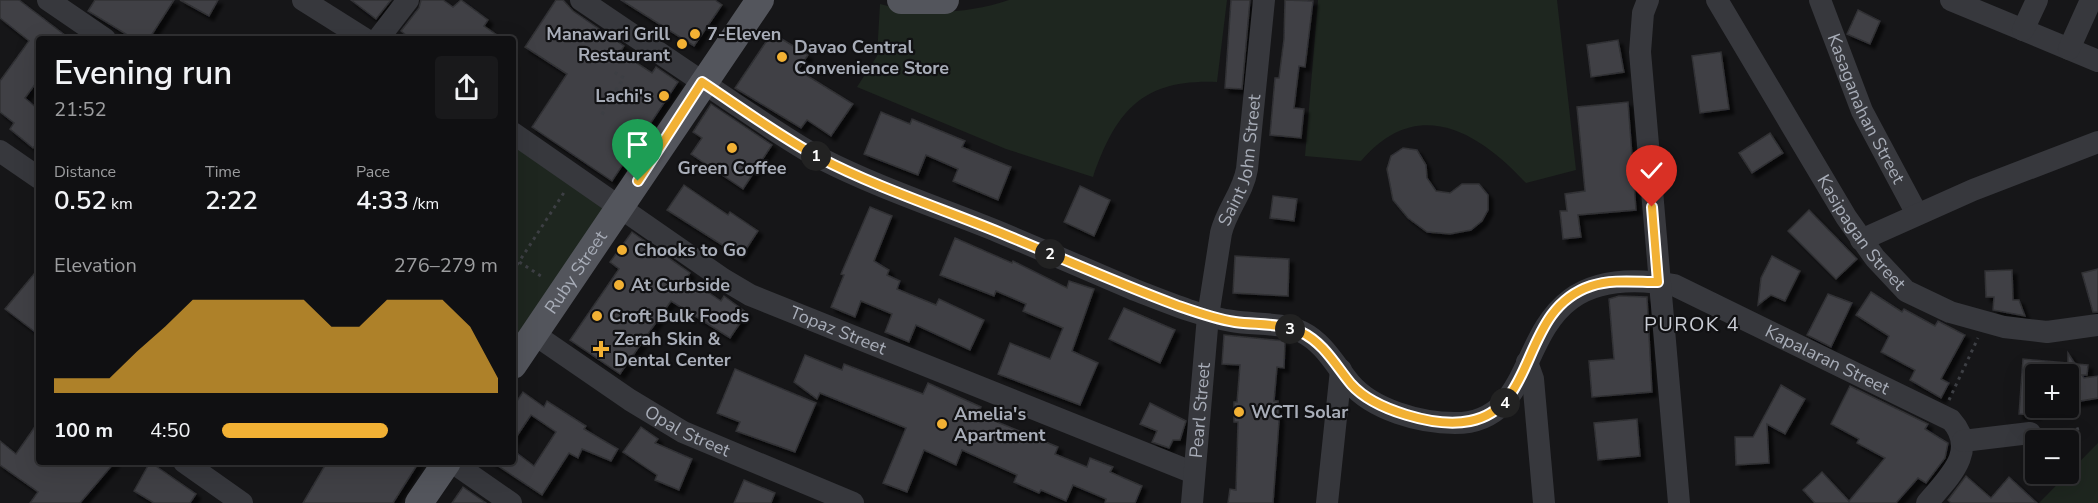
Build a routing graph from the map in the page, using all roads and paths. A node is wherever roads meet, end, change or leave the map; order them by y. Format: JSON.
{"nodes":[{"id":1,"x":48,"y":0,"type":"edge"},
{"id":2,"x":303,"y":0,"type":"edge"},
{"id":3,"x":408,"y":0,"type":"edge"},
{"id":4,"x":581,"y":0,"type":"edge"},
{"id":5,"x":760,"y":0,"type":"edge"},
{"id":6,"x":902,"y":0,"type":"edge"},
{"id":7,"x":945,"y":0,"type":"edge"},
{"id":8,"x":1264,"y":0,"type":"edge"},
{"id":9,"x":1648,"y":0,"type":"edge"},
{"id":10,"x":1717,"y":0,"type":"edge"},
{"id":11,"x":1820,"y":0,"type":"edge"},
{"id":12,"x":1951,"y":0,"type":"edge"},
{"id":13,"x":2037,"y":0,"type":"edge"},
{"id":14,"x":2091,"y":0,"type":"edge"},
{"id":15,"x":2023,"y":30,"type":"junction"},
{"id":16,"x":101,"y":36,"type":"edge"},
{"id":17,"x":360,"y":36,"type":"edge"},
{"id":18,"x":380,"y":36,"type":"edge"},
{"id":19,"x":2069,"y":49,"type":"junction"},
{"id":20,"x":2098,"y":62,"type":"edge"},
{"id":21,"x":614,"y":72,"type":"dead end"},
{"id":22,"x":702,"y":82,"type":"junction"},
{"id":23,"x":604,"y":114,"type":"dead end"},
{"id":24,"x":516,"y":135,"type":"edge"},
{"id":25,"x":2098,"y":142,"type":"edge"},
{"id":26,"x":0,"y":151,"type":"edge"},
{"id":27,"x":576,"y":175,"type":"junction"},
{"id":28,"x":36,"y":176,"type":"edge"},
{"id":29,"x":621,"y":206,"type":"junction"},
{"id":30,"x":1917,"y":214,"type":"junction"},
{"id":31,"x":1861,"y":240,"type":"junction"},
{"id":32,"x":516,"y":260,"type":"edge"},
{"id":33,"x":519,"y":262,"type":"junction"},
{"id":34,"x":516,"y":266,"type":"edge"},
{"id":35,"x":1658,"y":282,"type":"junction"},
{"id":36,"x":564,"y":290,"type":"junction"},
{"id":37,"x":1208,"y":316,"type":"junction"},
{"id":38,"x":1985,"y":322,"type":"junction"},
{"id":39,"x":2098,"y":324,"type":"edge"},
{"id":40,"x":534,"y":334,"type":"junction"},
{"id":41,"x":516,"y":360,"type":"edge"},
{"id":42,"x":1527,"y":362,"type":"junction"},
{"id":43,"x":1341,"y":370,"type":"junction"},
{"id":44,"x":1956,"y":385,"type":"dead end"},
{"id":45,"x":2080,"y":428,"type":"dead end"},
{"id":46,"x":2071,"y":430,"type":"edge"},
{"id":47,"x":2025,"y":438,"type":"edge"},
{"id":48,"x":1963,"y":444,"type":"junction"},
{"id":49,"x":188,"y":465,"type":"edge"},
{"id":50,"x":448,"y":465,"type":"edge"},
{"id":51,"x":454,"y":465,"type":"edge"},
{"id":52,"x":1194,"y":473,"type":"junction"},
{"id":53,"x":242,"y":503,"type":"edge"},
{"id":54,"x":419,"y":503,"type":"edge"},
{"id":55,"x":511,"y":503,"type":"edge"},
{"id":56,"x":853,"y":503,"type":"edge"},
{"id":57,"x":1192,"y":503,"type":"edge"},
{"id":58,"x":1327,"y":503,"type":"edge"},
{"id":59,"x":1544,"y":503,"type":"edge"},
{"id":60,"x":1679,"y":503,"type":"edge"},
{"id":61,"x":1928,"y":503,"type":"edge"}],
"edges":[{"from":1,"to":16,"type":"street"},
{"from":2,"to":17,"type":"street"},
{"from":3,"to":18,"type":"street"},
{"from":4,"to":22,"type":"street","name":"Kapalaran Street"},
{"from":5,"to":22,"type":"main road","name":"Ruby Street"},
{"from":6,"to":7,"type":"main road"},
{"from":8,"to":37,"type":"street","name":"Saint John Street"},
{"from":9,"to":35,"type":"street"},
{"from":10,"to":31,"type":"street","name":"Kasipagan Street"},
{"from":11,"to":30,"type":"street","name":"Kasaganahan Street"},
{"from":12,"to":15,"type":"street"},
{"from":13,"to":15,"type":"street"},
{"from":14,"to":19,"type":"street"},
{"from":15,"to":19,"type":"street"},
{"from":19,"to":20,"type":"street"},
{"from":21,"to":23,"type":"path"},
{"from":22,"to":29,"type":"main road","name":"Ruby Street"},
{"from":22,"to":37,"type":"street","name":"Kapalaran Street"},
{"from":24,"to":27,"type":"street","name":"Topaz Street"},
{"from":25,"to":30,"type":"street"},
{"from":26,"to":28,"type":"street"},
{"from":27,"to":29,"type":"street","name":"Topaz Street"},
{"from":27,"to":33,"type":"path"},
{"from":29,"to":36,"type":"main road","name":"Ruby Street"},
{"from":29,"to":52,"type":"street","name":"Topaz Street"},
{"from":30,"to":31,"type":"street"},
{"from":31,"to":38,"type":"street","name":"Kasipagan Street"},
{"from":32,"to":33,"type":"path"},
{"from":33,"to":34,"type":"path"},
{"from":33,"to":36,"type":"path"},
{"from":35,"to":42,"type":"street","name":"Kapalaran Street"},
{"from":35,"to":48,"type":"street","name":"Kapalaran Street"},
{"from":35,"to":60,"type":"street"},
{"from":36,"to":40,"type":"main road","name":"Ruby Street"},
{"from":37,"to":43,"type":"street","name":"Kapalaran Street"},
{"from":37,"to":52,"type":"street","name":"Pearl Street"},
{"from":38,"to":39,"type":"street","name":"Kasipagan Street"},
{"from":38,"to":44,"type":"path"},
{"from":40,"to":41,"type":"main road","name":"Ruby Street"},
{"from":40,"to":56,"type":"street","name":"Opal Street"},
{"from":42,"to":43,"type":"street","name":"Kapalaran Street"},
{"from":42,"to":59,"type":"street"},
{"from":43,"to":58,"type":"street"},
{"from":45,"to":46,"type":"path"},
{"from":47,"to":48,"type":"street"},
{"from":48,"to":61,"type":"street"},
{"from":49,"to":53,"type":"street"},
{"from":50,"to":54,"type":"main road"},
{"from":51,"to":55,"type":"street"},
{"from":52,"to":57,"type":"street","name":"Pearl Street"}]}
